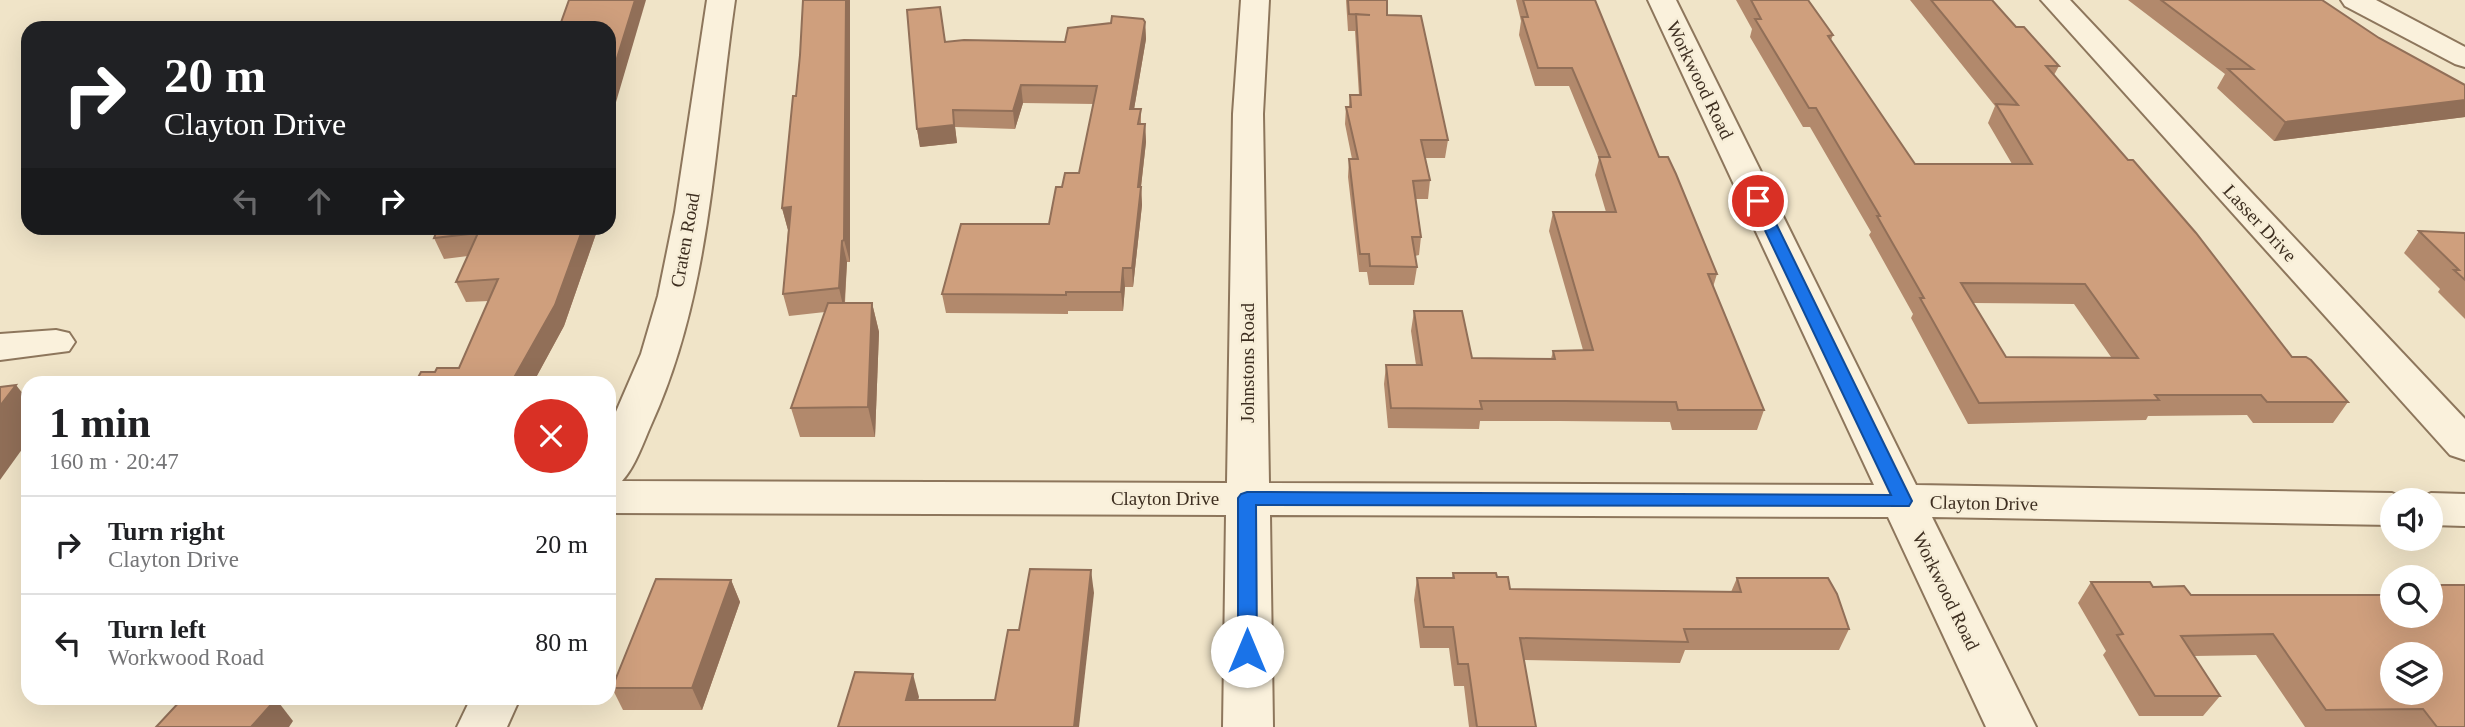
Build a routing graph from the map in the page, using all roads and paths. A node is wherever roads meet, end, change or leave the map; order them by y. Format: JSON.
{"nodes":[{"id":1,"x":722,"y":0,"type":"edge"},
{"id":2,"x":1255,"y":0,"type":"edge"},
{"id":3,"x":1662,"y":0,"type":"edge"},
{"id":4,"x":2056,"y":0,"type":"edge"},
{"id":5,"x":2355,"y":0,"type":"edge"},
{"id":6,"x":2465,"y":58,"type":"edge"},
{"id":7,"x":56,"y":342,"type":"dead end"},
{"id":8,"x":0,"y":347,"type":"edge"},
{"id":9,"x":2465,"y":445,"type":"edge"},
{"id":10,"x":616,"y":455,"type":"edge"},
{"id":11,"x":616,"y":496,"type":"edge"},
{"id":12,"x":1247,"y":498,"type":"junction"},
{"id":13,"x":1903,"y":501,"type":"junction"},
{"id":14,"x":2380,"y":509,"type":"edge"},
{"id":15,"x":2443,"y":509,"type":"edge"},
{"id":16,"x":2465,"y":510,"type":"edge"},
{"id":17,"x":493,"y":705,"type":"edge"},
{"id":18,"x":482,"y":727,"type":"edge"},
{"id":19,"x":1248,"y":727,"type":"edge"},
{"id":20,"x":2011,"y":727,"type":"edge"}],
"edges":[{"from":1,"to":10,"type":"street","name":"Craten Road"},
{"from":2,"to":12,"type":"street","name":"Johnstons Road"},
{"from":3,"to":13,"type":"street","name":"Workwood Road"},
{"from":4,"to":9,"type":"street","name":"Lasser Drive"},
{"from":5,"to":6,"type":"street"},
{"from":7,"to":8,"type":"street"},
{"from":11,"to":12,"type":"street","name":"Clayton Drive"},
{"from":12,"to":13,"type":"street","name":"Clayton Drive"},
{"from":12,"to":19,"type":"street","name":"Johnstons Road"},
{"from":13,"to":14,"type":"street","name":"Clayton Drive"},
{"from":13,"to":20,"type":"street","name":"Workwood Road"},
{"from":15,"to":16,"type":"street"},
{"from":17,"to":18,"type":"street"}]}
